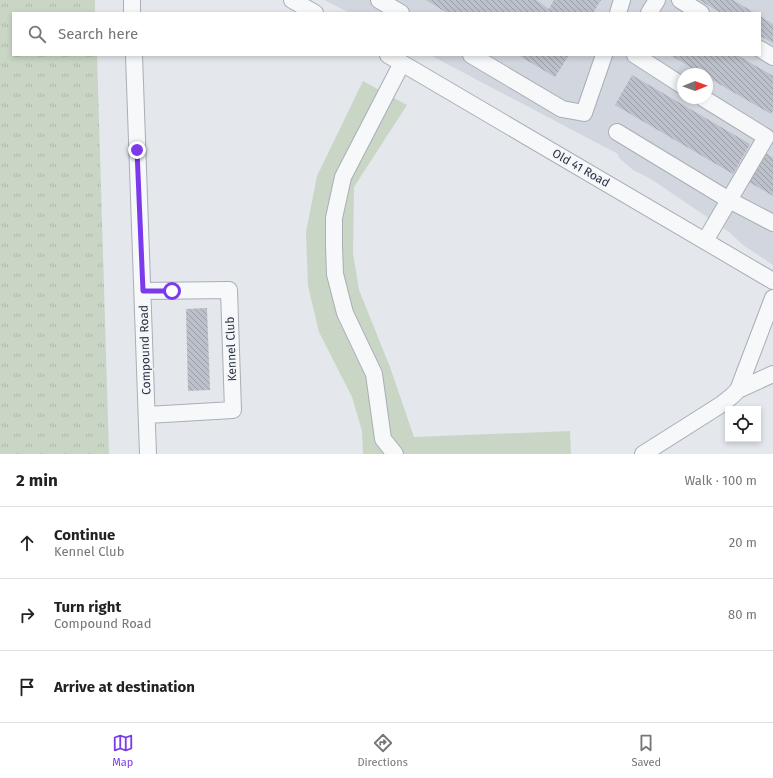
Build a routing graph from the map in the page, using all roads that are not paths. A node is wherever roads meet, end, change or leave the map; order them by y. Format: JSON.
{"nodes":[{"id":1,"x":132,"y":0,"type":"edge"},
{"id":2,"x":292,"y":0,"type":"edge"},
{"id":3,"x":379,"y":0,"type":"edge"},
{"id":4,"x":622,"y":0,"type":"edge"},
{"id":5,"x":657,"y":0,"type":"edge"},
{"id":6,"x":680,"y":0,"type":"edge"},
{"id":7,"x":132,"y":12,"type":"edge"},
{"id":8,"x":313,"y":12,"type":"edge"},
{"id":9,"x":399,"y":12,"type":"edge"},
{"id":10,"x":618,"y":12,"type":"edge"},
{"id":11,"x":650,"y":12,"type":"edge"},
{"id":12,"x":699,"y":12,"type":"edge"},
{"id":13,"x":761,"y":50,"type":"edge"},
{"id":14,"x":134,"y":56,"type":"edge"},
{"id":15,"x":473,"y":56,"type":"edge"},
{"id":16,"x":604,"y":56,"type":"edge"},
{"id":17,"x":637,"y":56,"type":"edge"},
{"id":18,"x":773,"y":57,"type":"edge"},
{"id":19,"x":395,"y":59,"type":"edge"},
{"id":20,"x":677,"y":82,"type":"edge"},
{"id":21,"x":713,"y":104,"type":"edge"},
{"id":22,"x":617,"y":132,"type":"dead end"},
{"id":23,"x":771,"y":136,"type":"edge"},
{"id":24,"x":729,"y":200,"type":"junction"},
{"id":25,"x":773,"y":223,"type":"edge"},
{"id":26,"x":705,"y":241,"type":"junction"},
{"id":27,"x":773,"y":281,"type":"edge"},
{"id":28,"x":143,"y":291,"type":"junction"},
{"id":29,"x":773,"y":298,"type":"edge"},
{"id":30,"x":773,"y":374,"type":"edge"},
{"id":31,"x":738,"y":390,"type":"junction"},
{"id":32,"x":147,"y":415,"type":"junction"},
{"id":33,"x":148,"y":454,"type":"edge"},
{"id":34,"x":395,"y":454,"type":"edge"},
{"id":35,"x":643,"y":454,"type":"edge"}],
"edges":[{"from":1,"to":7,"type":"street"},
{"from":2,"to":8,"type":"street"},
{"from":3,"to":9,"type":"street"},
{"from":4,"to":10,"type":"street"},
{"from":5,"to":11,"type":"street"},
{"from":6,"to":12,"type":"street"},
{"from":13,"to":18,"type":"street"},
{"from":14,"to":28,"type":"street","name":"Compound Road"},
{"from":15,"to":16,"type":"street"},
{"from":17,"to":20,"type":"street"},
{"from":19,"to":26,"type":"street","name":"Old 41 Road"},
{"from":19,"to":34,"type":"street"},
{"from":21,"to":23,"type":"street"},
{"from":22,"to":24,"type":"street"},
{"from":23,"to":24,"type":"street"},
{"from":24,"to":25,"type":"street"},
{"from":24,"to":26,"type":"street"},
{"from":26,"to":27,"type":"street","name":"Old 41 Road"},
{"from":28,"to":32,"type":"street","name":"Compound Road"},
{"from":28,"to":32,"type":"street","name":"Kennel Club"},
{"from":29,"to":31,"type":"street"},
{"from":30,"to":31,"type":"street"},
{"from":31,"to":35,"type":"street"},
{"from":32,"to":33,"type":"street","name":"Compound Road"}]}
